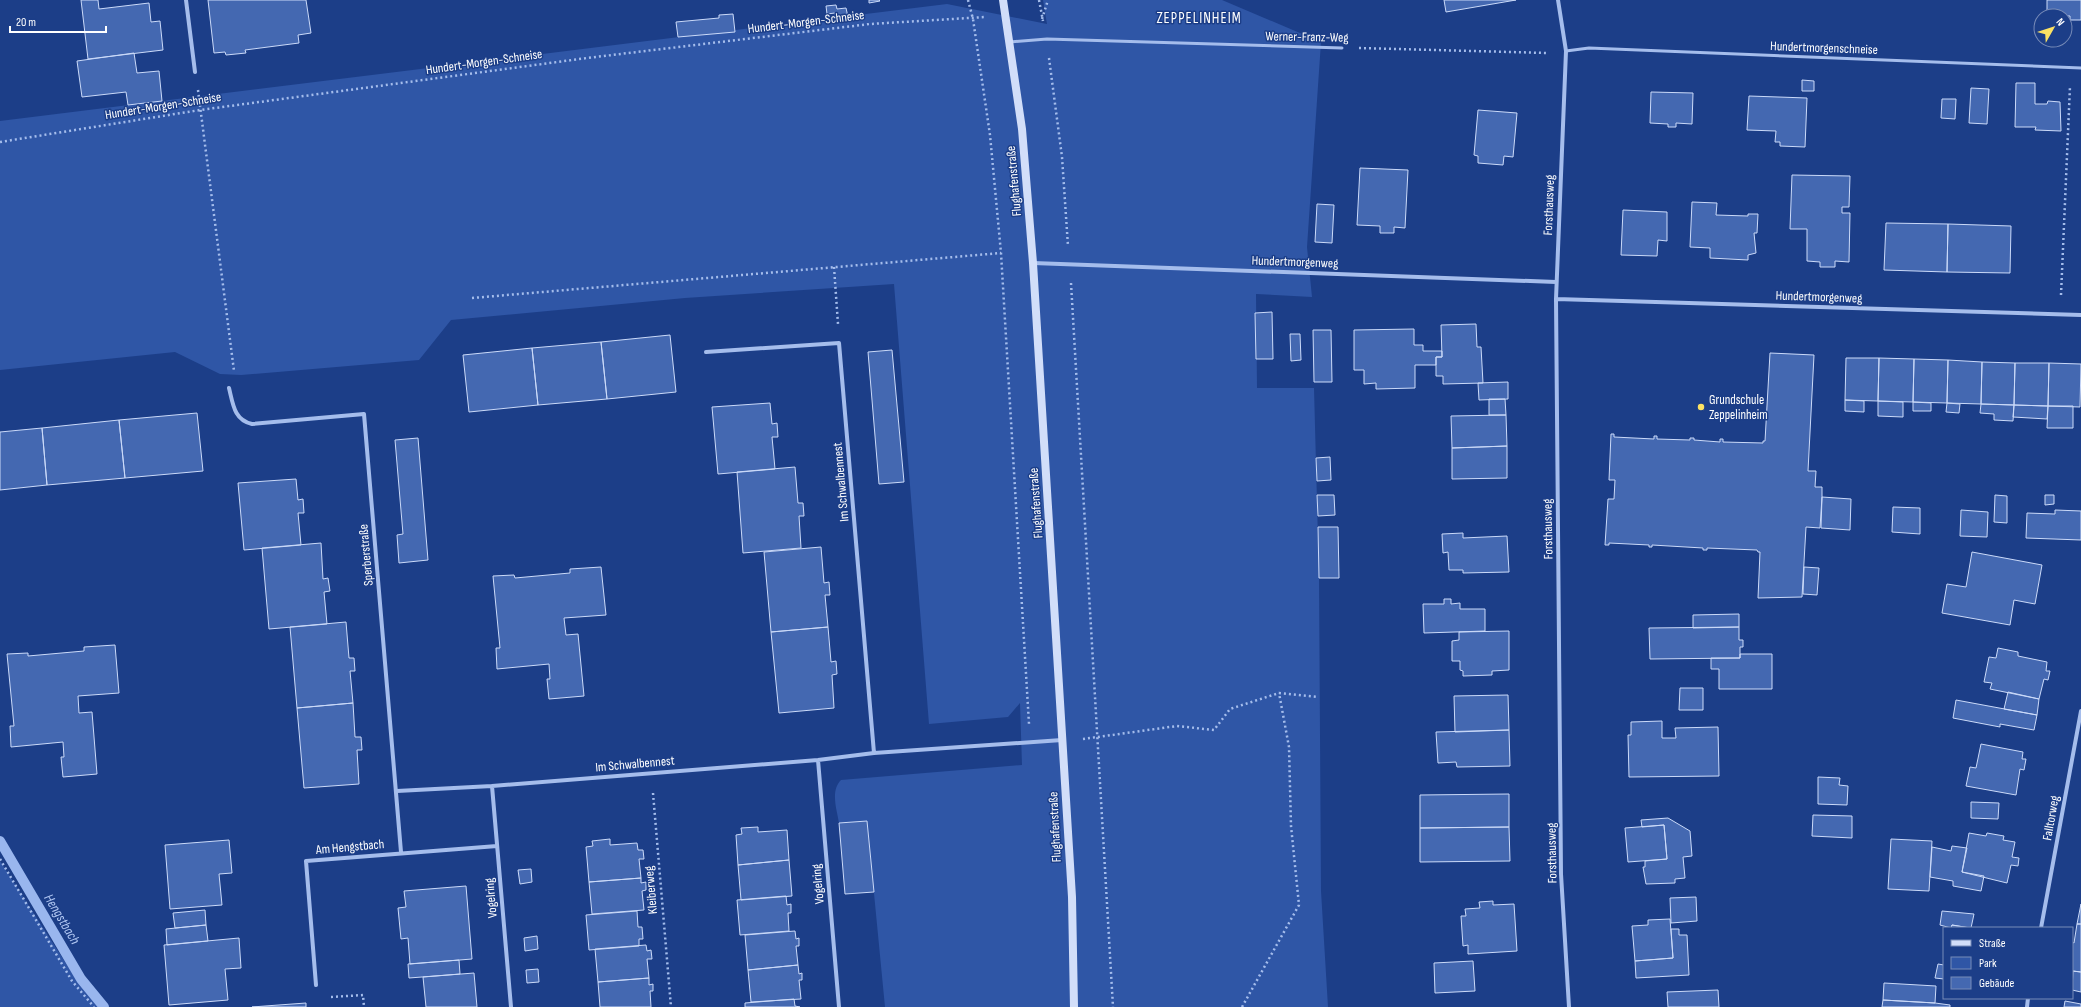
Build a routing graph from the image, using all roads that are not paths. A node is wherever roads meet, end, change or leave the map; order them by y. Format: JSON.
{"nodes":[{"id":1,"x":186,"y":0,"type":"edge"},
{"id":2,"x":1003,"y":0,"type":"edge"},
{"id":3,"x":1558,"y":0,"type":"edge"},
{"id":4,"x":1010,"y":42,"type":"junction"},
{"id":5,"x":1342,"y":48,"type":"road end"},
{"id":6,"x":1566,"y":51,"type":"junction"},
{"id":7,"x":2081,"y":68,"type":"edge"},
{"id":8,"x":195,"y":72,"type":"road end"},
{"id":9,"x":1033,"y":263,"type":"junction"},
{"id":10,"x":1556,"y":282,"type":"junction"},
{"id":11,"x":1556,"y":299,"type":"junction"},
{"id":12,"x":2081,"y":315,"type":"edge"},
{"id":13,"x":706,"y":352,"type":"dead end"},
{"id":14,"x":229,"y":388,"type":"road end"},
{"id":15,"x":2081,"y":711,"type":"edge"},
{"id":16,"x":1063,"y":740,"type":"junction"},
{"id":17,"x":874,"y":753,"type":"junction"},
{"id":18,"x":818,"y":760,"type":"junction"},
{"id":19,"x":492,"y":786,"type":"junction"},
{"id":20,"x":397,"y":791,"type":"junction"},
{"id":21,"x":497,"y":846,"type":"junction"},
{"id":22,"x":401,"y":852,"type":"junction"},
{"id":23,"x":2041,"y":927,"type":"edge"},
{"id":24,"x":316,"y":985,"type":"road end"},
{"id":25,"x":511,"y":1007,"type":"edge"},
{"id":26,"x":839,"y":1007,"type":"edge"},
{"id":27,"x":1074,"y":1007,"type":"edge"},
{"id":28,"x":1569,"y":1007,"type":"edge"}],
"edges":[{"from":1,"to":8,"type":"street"},
{"from":2,"to":4,"type":"street","name":"Flughafenstraße"},
{"from":3,"to":6,"type":"street","name":"Forsthausweg"},
{"from":4,"to":5,"type":"lane","name":"Werner-Franz-Weg"},
{"from":4,"to":9,"type":"street","name":"Flughafenstraße"},
{"from":6,"to":7,"type":"lane","name":"Hundertmorgenschneise"},
{"from":6,"to":10,"type":"street","name":"Forsthausweg"},
{"from":9,"to":10,"type":"street","name":"Hundertmorgenweg"},
{"from":9,"to":16,"type":"street","name":"Flughafenstraße"},
{"from":10,"to":11,"type":"street","name":"Forsthausweg"},
{"from":11,"to":12,"type":"street","name":"Hundertmorgenweg"},
{"from":11,"to":28,"type":"street","name":"Forsthausweg"},
{"from":13,"to":17,"type":"street","name":"Im Schwalbennest"},
{"from":14,"to":20,"type":"street","name":"Sperberstraße"},
{"from":15,"to":23,"type":"street","name":"Falltorweg"},
{"from":16,"to":17,"type":"street","name":"Im Schwalbennest"},
{"from":16,"to":27,"type":"street","name":"Flughafenstraße"},
{"from":17,"to":18,"type":"street","name":"Im Schwalbennest"},
{"from":18,"to":19,"type":"street","name":"Im Schwalbennest"},
{"from":18,"to":26,"type":"street","name":"Vogelring"},
{"from":19,"to":20,"type":"street","name":"Im Schwalbennest"},
{"from":19,"to":21,"type":"street","name":"Vogelring"},
{"from":20,"to":22,"type":"street","name":"Sperberstraße"},
{"from":21,"to":22,"type":"street","name":"Am Hengstbach"},
{"from":21,"to":25,"type":"street","name":"Vogelring"},
{"from":22,"to":24,"type":"street","name":"Am Hengstbach"}]}
